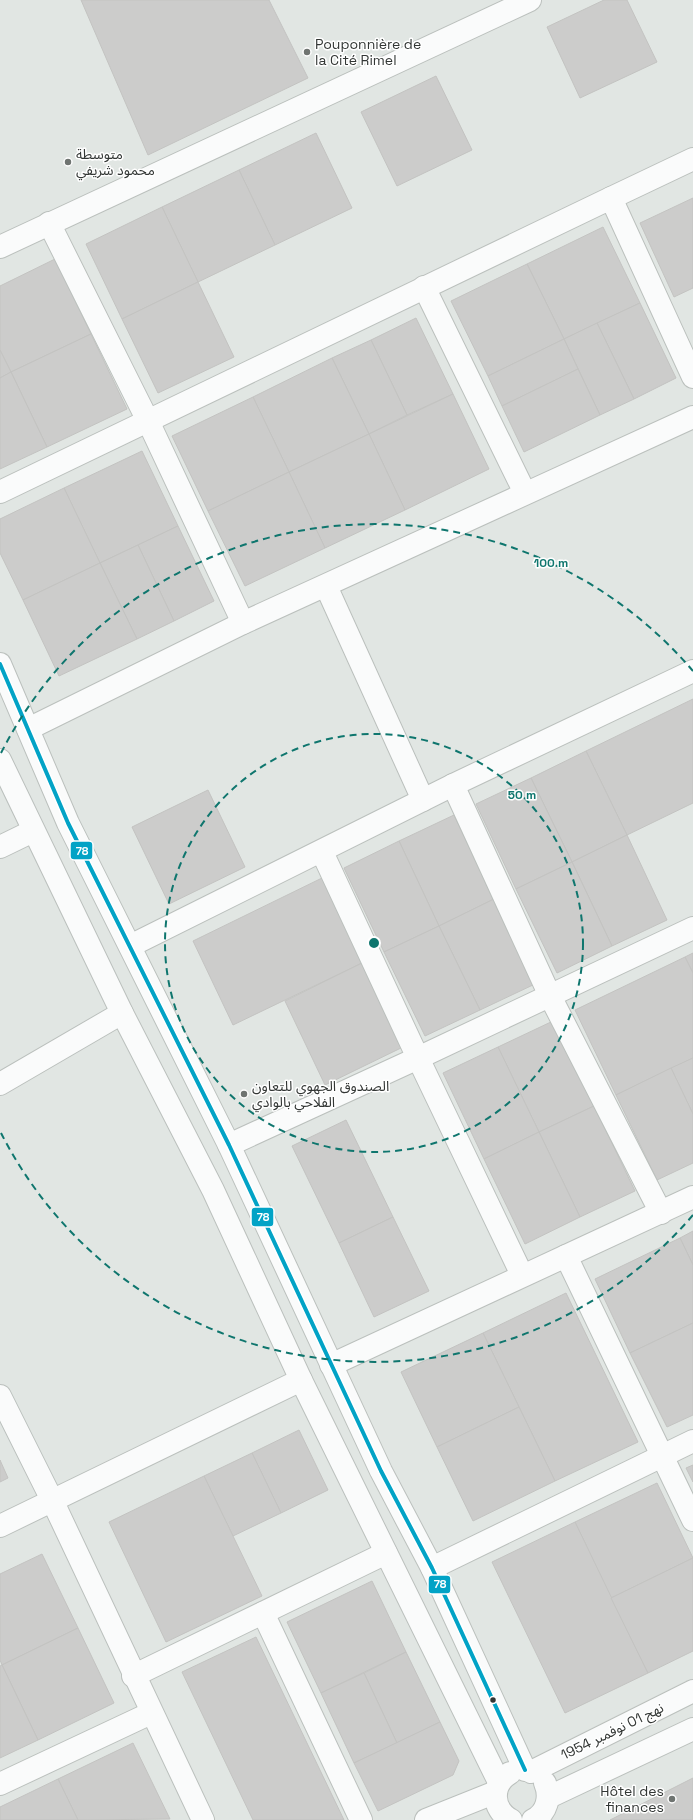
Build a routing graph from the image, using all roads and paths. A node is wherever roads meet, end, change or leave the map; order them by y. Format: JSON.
{"nodes":[{"id":1,"x":530,"y":0,"type":"edge"},
{"id":2,"x":508,"y":4,"type":"edge"},
{"id":3,"x":693,"y":159,"type":"edge"},
{"id":4,"x":611,"y":198,"type":"junction"},
{"id":5,"x":49,"y":223,"type":"junction"},
{"id":6,"x":0,"y":247,"type":"edge"},
{"id":7,"x":424,"y":288,"type":"junction"},
{"id":8,"x":693,"y":377,"type":"edge"},
{"id":9,"x":693,"y":417,"type":"edge"},
{"id":10,"x":148,"y":421,"type":"junction"},
{"id":11,"x":0,"y":492,"type":"edge"},
{"id":12,"x":525,"y":493,"type":"junction"},
{"id":13,"x":326,"y":586,"type":"junction"},
{"id":14,"x":243,"y":623,"type":"junction"},
{"id":15,"x":0,"y":664,"type":"edge"},
{"id":16,"x":693,"y":671,"type":"edge"},
{"id":17,"x":28,"y":729,"type":"junction"},
{"id":18,"x":0,"y":760,"type":"edge"},
{"id":19,"x":453,"y":785,"type":"junction"},
{"id":20,"x":423,"y":800,"type":"junction"},
{"id":21,"x":33,"y":831,"type":"junction"},
{"id":22,"x":0,"y":847,"type":"edge"},
{"id":23,"x":322,"y":852,"type":"junction"},
{"id":24,"x":693,"y":928,"type":"edge"},
{"id":25,"x":130,"y":946,"type":"junction"},
{"id":26,"x":550,"y":996,"type":"junction"},
{"id":27,"x":122,"y":1013,"type":"junction"},
{"id":28,"x":418,"y":1058,"type":"junction"},
{"id":29,"x":0,"y":1084,"type":"edge"},
{"id":30,"x":229,"y":1145,"type":"junction"},
{"id":31,"x":693,"y":1197,"type":"edge"},
{"id":32,"x":661,"y":1213,"type":"junction"},
{"id":33,"x":566,"y":1256,"type":"junction"},
{"id":34,"x":522,"y":1275,"type":"junction"},
{"id":35,"x":331,"y":1365,"type":"junction"},
{"id":36,"x":301,"y":1380,"type":"junction"},
{"id":37,"x":0,"y":1396,"type":"edge"},
{"id":38,"x":693,"y":1441,"type":"edge"},
{"id":39,"x":662,"y":1456,"type":"junction"},
{"id":40,"x":53,"y":1502,"type":"junction"},
{"id":41,"x":693,"y":1520,"type":"edge"},
{"id":42,"x":0,"y":1526,"type":"edge"},
{"id":43,"x":386,"y":1553,"type":"junction"},
{"id":44,"x":432,"y":1568,"type":"junction"},
{"id":45,"x":263,"y":1612,"type":"junction"},
{"id":46,"x":134,"y":1676,"type":"junction"},
{"id":47,"x":693,"y":1691,"type":"edge"},
{"id":48,"x":151,"y":1713,"type":"junction"},
{"id":49,"x":693,"y":1729,"type":"edge"},
{"id":50,"x":528,"y":1771,"type":"junction"},
{"id":51,"x":0,"y":1784,"type":"edge"},
{"id":52,"x":497,"y":1787,"type":"junction"},
{"id":53,"x":545,"y":1811,"type":"edge"},
{"id":54,"x":203,"y":1820,"type":"edge"},
{"id":55,"x":361,"y":1820,"type":"edge"},
{"id":56,"x":426,"y":1820,"type":"edge"},
{"id":57,"x":511,"y":1820,"type":"edge"}],
"edges":[{"from":1,"to":2,"type":"street"},
{"from":2,"to":5,"type":"street"},
{"from":3,"to":4,"type":"street"},
{"from":4,"to":7,"type":"street"},
{"from":4,"to":8,"type":"street"},
{"from":5,"to":6,"type":"street"},
{"from":5,"to":10,"type":"street"},
{"from":7,"to":10,"type":"street"},
{"from":7,"to":12,"type":"street"},
{"from":9,"to":12,"type":"street"},
{"from":10,"to":11,"type":"street"},
{"from":10,"to":14,"type":"street"},
{"from":12,"to":13,"type":"street"},
{"from":13,"to":14,"type":"street"},
{"from":13,"to":20,"type":"street"},
{"from":14,"to":17,"type":"street"},
{"from":15,"to":17,"type":"street"},
{"from":16,"to":19,"type":"street"},
{"from":17,"to":25,"type":"street"},
{"from":18,"to":21,"type":"street"},
{"from":19,"to":20,"type":"street"},
{"from":19,"to":26,"type":"street"},
{"from":20,"to":23,"type":"street"},
{"from":21,"to":22,"type":"street"},
{"from":21,"to":27,"type":"street"},
{"from":23,"to":25,"type":"street"},
{"from":23,"to":28,"type":"street"},
{"from":24,"to":26,"type":"street"},
{"from":25,"to":30,"type":"street"},
{"from":26,"to":28,"type":"street"},
{"from":26,"to":32,"type":"street"},
{"from":27,"to":29,"type":"street"},
{"from":27,"to":36,"type":"street"},
{"from":28,"to":30,"type":"street"},
{"from":28,"to":34,"type":"street"},
{"from":30,"to":35,"type":"street"},
{"from":31,"to":32,"type":"street"},
{"from":32,"to":33,"type":"street"},
{"from":33,"to":34,"type":"street"},
{"from":33,"to":39,"type":"street"},
{"from":34,"to":35,"type":"street"},
{"from":35,"to":44,"type":"street"},
{"from":36,"to":40,"type":"street"},
{"from":36,"to":43,"type":"street"},
{"from":37,"to":40,"type":"street"},
{"from":38,"to":39,"type":"street"},
{"from":39,"to":41,"type":"street"},
{"from":39,"to":44,"type":"street"},
{"from":40,"to":42,"type":"street"},
{"from":40,"to":46,"type":"street"},
{"from":43,"to":45,"type":"street"},
{"from":43,"to":52,"type":"street"},
{"from":44,"to":50,"type":"street"},
{"from":45,"to":46,"type":"street"},
{"from":45,"to":55,"type":"street"},
{"from":46,"to":48,"type":"street"},
{"from":47,"to":50,"type":"street","name":"نهج 01 نوفمبر 1954"},
{"from":48,"to":51,"type":"street"},
{"from":48,"to":54,"type":"street"},
{"from":49,"to":53,"type":"street"},
{"from":50,"to":52,"type":"street","name":"نهج 01 نوفمبر 1954"},
{"from":50,"to":53,"type":"street"},
{"from":52,"to":56,"type":"street","name":"نهج 01 نوفمبر 1954"},
{"from":52,"to":57,"type":"street"}]}
